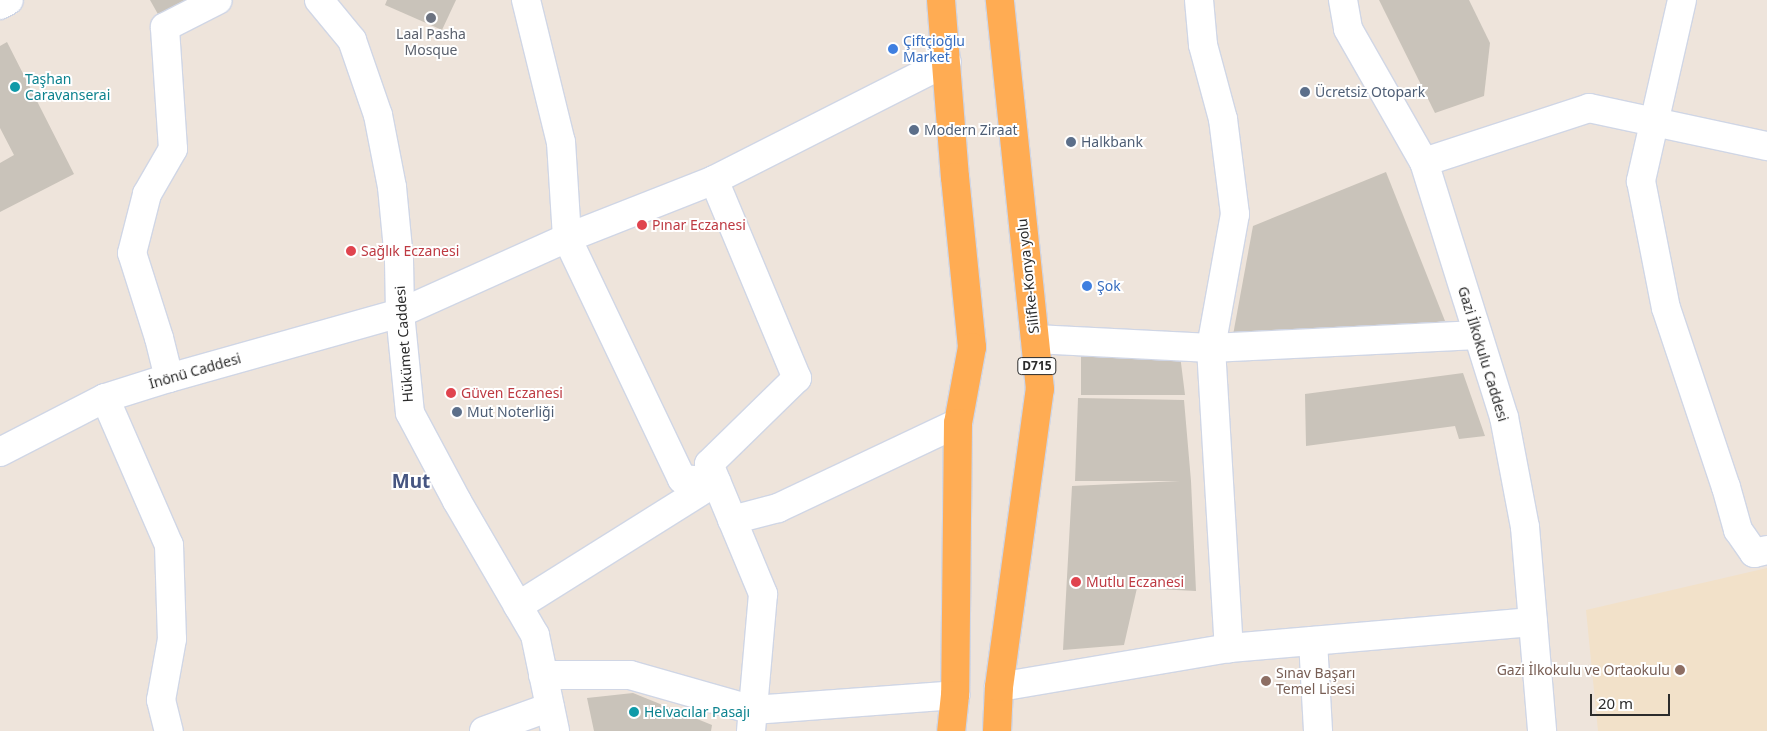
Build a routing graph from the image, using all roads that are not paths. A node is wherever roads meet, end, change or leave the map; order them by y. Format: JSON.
{"nodes":[{"id":1,"x":9,"y":0,"type":"edge"},
{"id":2,"x":218,"y":0,"type":"edge"},
{"id":3,"x":319,"y":0,"type":"edge"},
{"id":4,"x":526,"y":0,"type":"edge"},
{"id":5,"x":941,"y":0,"type":"edge"},
{"id":6,"x":1000,"y":0,"type":"edge"},
{"id":7,"x":1199,"y":0,"type":"edge"},
{"id":8,"x":1343,"y":0,"type":"edge"},
{"id":9,"x":1682,"y":0,"type":"edge"},
{"id":10,"x":0,"y":5,"type":"edge"},
{"id":11,"x":948,"y":62,"type":"junction"},
{"id":12,"x":1654,"y":122,"type":"junction"},
{"id":13,"x":1767,"y":146,"type":"edge"},
{"id":14,"x":1424,"y":162,"type":"junction"},
{"id":15,"x":714,"y":180,"type":"junction"},
{"id":16,"x":567,"y":238,"type":"junction"},
{"id":17,"x":400,"y":314,"type":"junction"},
{"id":18,"x":1478,"y":335,"type":"junction"},
{"id":19,"x":1034,"y":340,"type":"junction"},
{"id":20,"x":1211,"y":348,"type":"junction"},
{"id":21,"x":169,"y":378,"type":"junction"},
{"id":22,"x":105,"y":398,"type":"junction"},
{"id":23,"x":958,"y":423,"type":"junction"},
{"id":24,"x":0,"y":452,"type":"edge"},
{"id":25,"x":716,"y":482,"type":"junction"},
{"id":26,"x":732,"y":520,"type":"junction"},
{"id":27,"x":1767,"y":550,"type":"edge"},
{"id":28,"x":518,"y":606,"type":"junction"},
{"id":29,"x":1533,"y":622,"type":"junction"},
{"id":30,"x":1313,"y":641,"type":"junction"},
{"id":31,"x":1229,"y":648,"type":"junction"},
{"id":32,"x":543,"y":674,"type":"junction"},
{"id":33,"x":999,"y":687,"type":"junction"},
{"id":34,"x":955,"y":695,"type":"junction"},
{"id":35,"x":553,"y":719,"type":"edge"},
{"id":36,"x":752,"y":720,"type":"edge"},
{"id":37,"x":170,"y":731,"type":"edge"},
{"id":38,"x":484,"y":731,"type":"edge"},
{"id":39,"x":951,"y":731,"type":"edge"},
{"id":40,"x":997,"y":731,"type":"edge"},
{"id":41,"x":1318,"y":731,"type":"edge"},
{"id":42,"x":1542,"y":731,"type":"edge"}],
"edges":[{"from":1,"to":10,"type":"street"},
{"from":2,"to":21,"type":"street"},
{"from":3,"to":17,"type":"street","name":"Hükümet Caddesi"},
{"from":4,"to":16,"type":"street"},
{"from":5,"to":11,"type":"highway"},
{"from":6,"to":19,"type":"highway","name":"Silifke-Konya yolu","number":"D715"},
{"from":7,"to":20,"type":"street"},
{"from":8,"to":14,"type":"street","name":"Gazi İlkokulu Caddesi"},
{"from":9,"to":12,"type":"street"},
{"from":11,"to":15,"type":"street","name":"İnönü Caddesi"},
{"from":11,"to":23,"type":"highway"},
{"from":12,"to":13,"type":"street"},
{"from":12,"to":14,"type":"street"},
{"from":12,"to":27,"type":"street"},
{"from":14,"to":18,"type":"street","name":"Gazi İlkokulu Caddesi"},
{"from":15,"to":16,"type":"street","name":"İnönü Caddesi"},
{"from":15,"to":25,"type":"street"},
{"from":16,"to":17,"type":"street","name":"İnönü Caddesi"},
{"from":16,"to":25,"type":"street"},
{"from":17,"to":21,"type":"street","name":"İnönü Caddesi"},
{"from":17,"to":28,"type":"street","name":"Hükümet Caddesi"},
{"from":18,"to":20,"type":"street"},
{"from":18,"to":29,"type":"street","name":"Gazi İlkokulu Caddesi"},
{"from":19,"to":20,"type":"street"},
{"from":19,"to":33,"type":"highway","name":"Silifke-Konya yolu","number":"D715"},
{"from":20,"to":31,"type":"street"},
{"from":21,"to":22,"type":"street","name":"İnönü Caddesi"},
{"from":22,"to":24,"type":"street","name":"İnönü Caddesi"},
{"from":22,"to":37,"type":"street"},
{"from":23,"to":26,"type":"street"},
{"from":23,"to":34,"type":"highway"},
{"from":25,"to":26,"type":"street"},
{"from":25,"to":28,"type":"street"},
{"from":26,"to":36,"type":"street"},
{"from":28,"to":32,"type":"street","name":"Hükümet Caddesi"},
{"from":29,"to":30,"type":"street"},
{"from":29,"to":42,"type":"street","name":"Gazi İlkokulu Caddesi"},
{"from":30,"to":31,"type":"street"},
{"from":30,"to":41,"type":"street"},
{"from":31,"to":33,"type":"street"},
{"from":32,"to":35,"type":"street","name":"Hükümet Caddesi"},
{"from":32,"to":36,"type":"street"},
{"from":33,"to":40,"type":"highway","name":"Silifke-Konya yolu","number":"D715"},
{"from":34,"to":36,"type":"street"},
{"from":34,"to":39,"type":"highway"},
{"from":35,"to":38,"type":"street"}]}
